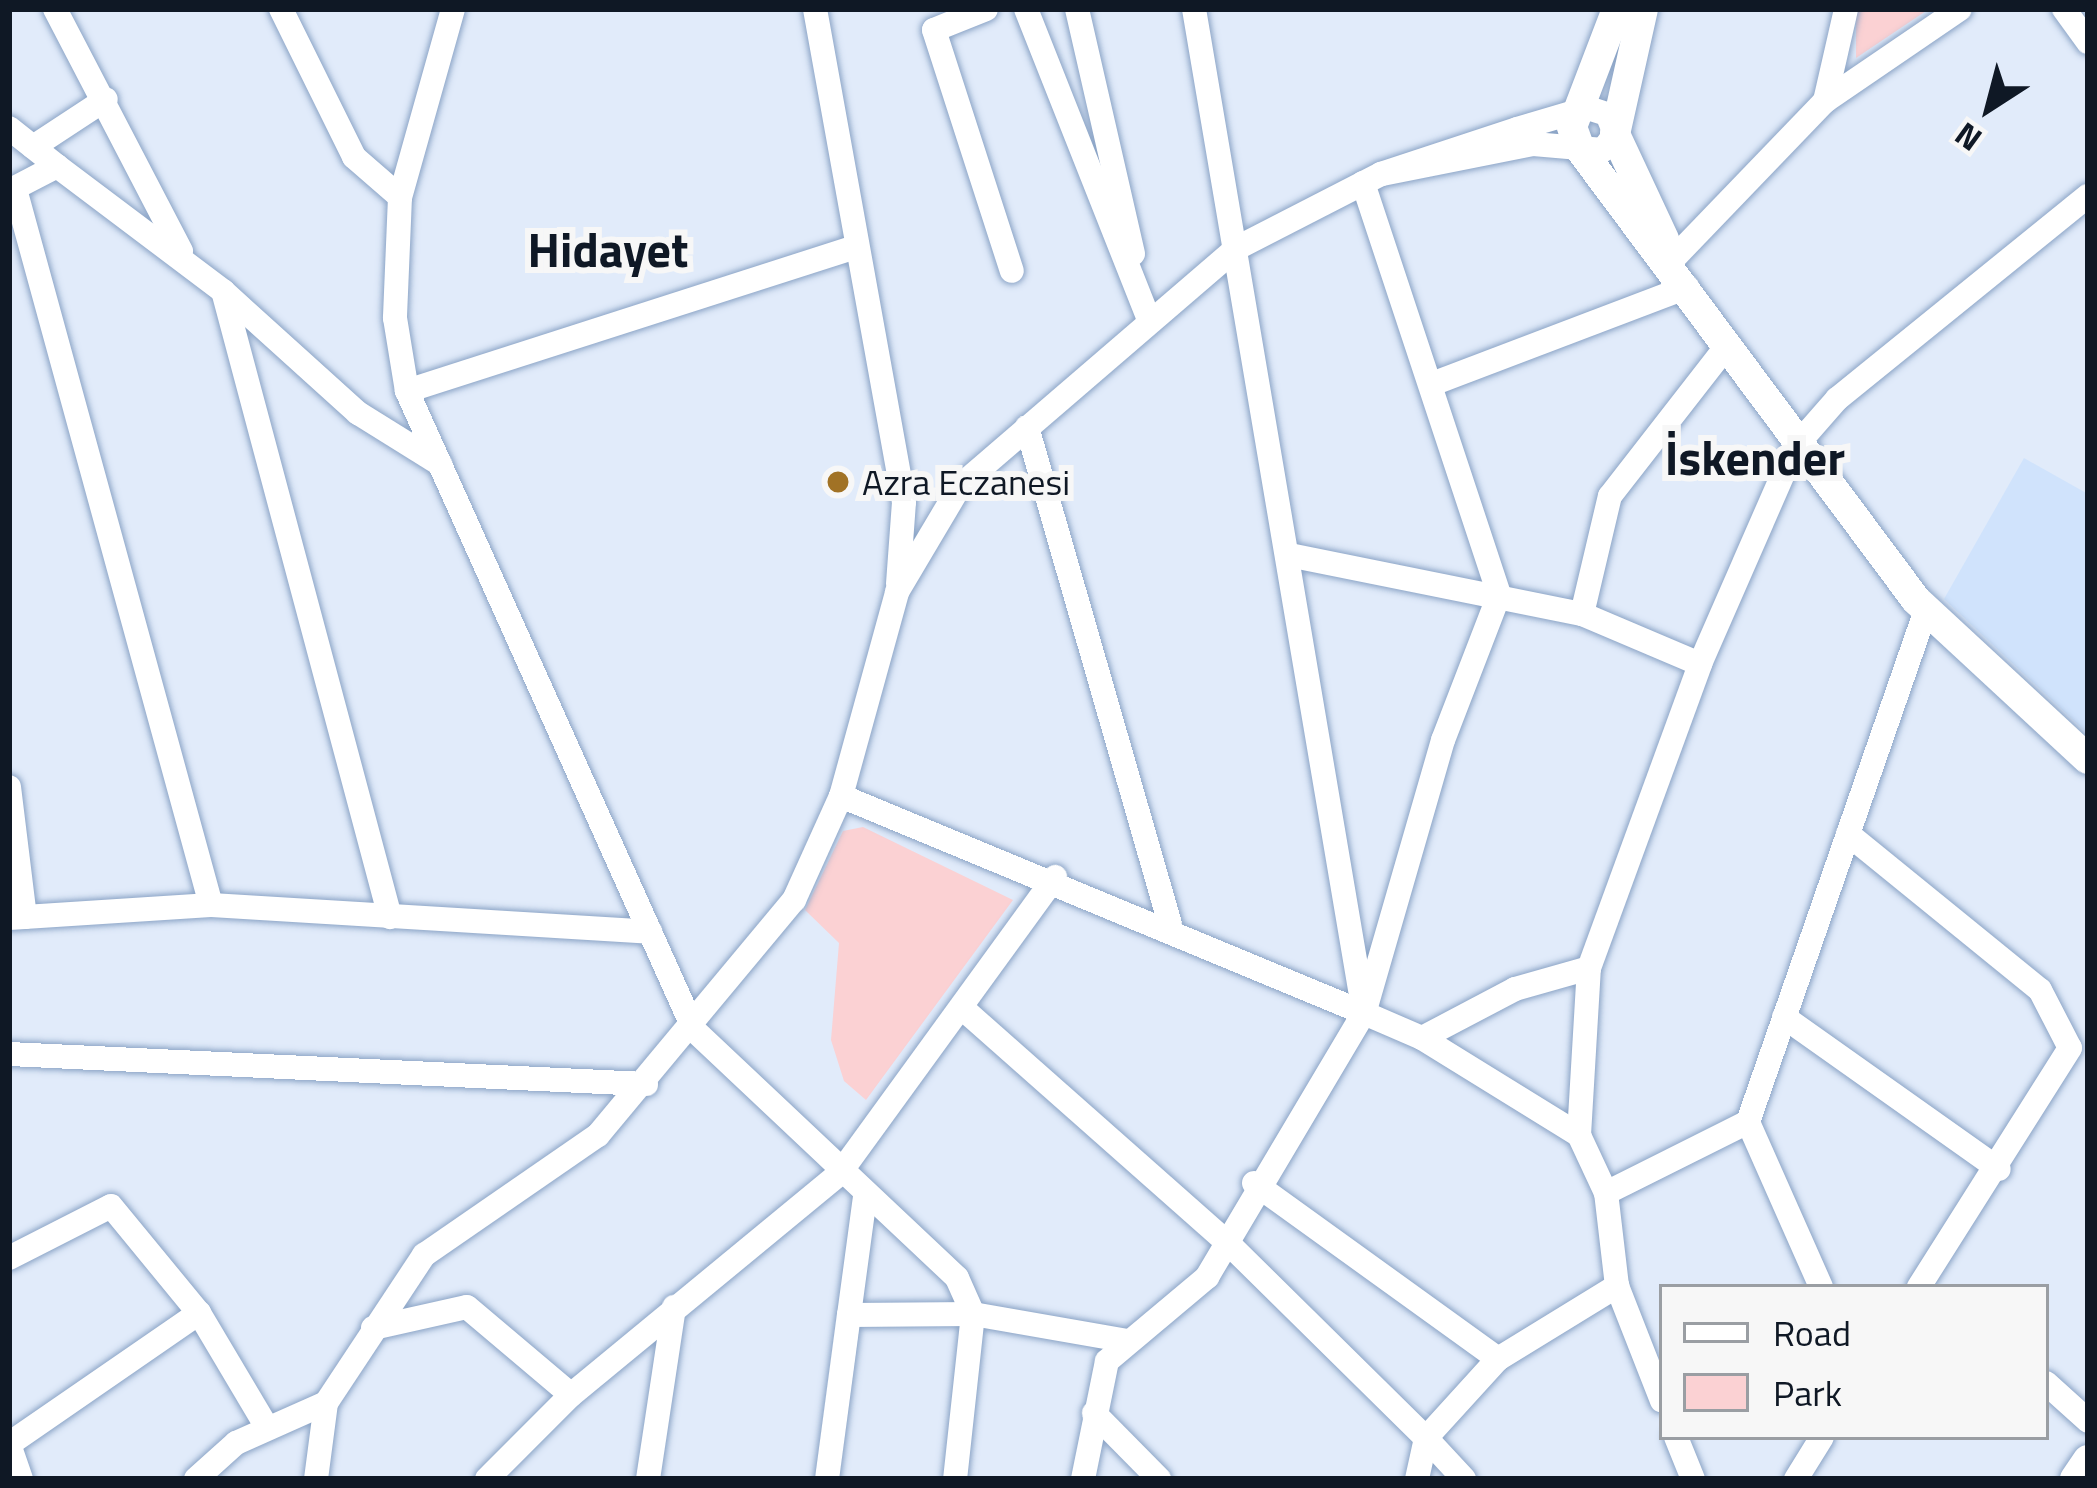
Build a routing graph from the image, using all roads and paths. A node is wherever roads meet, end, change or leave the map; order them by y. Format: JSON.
{"nodes":[{"id":1,"x":55,"y":9,"type":"edge"},
{"id":2,"x":281,"y":9,"type":"edge"},
{"id":3,"x":453,"y":9,"type":"edge"},
{"id":4,"x":815,"y":9,"type":"edge"},
{"id":5,"x":986,"y":9,"type":"edge"},
{"id":6,"x":1026,"y":9,"type":"edge"},
{"id":7,"x":1077,"y":9,"type":"edge"},
{"id":8,"x":1194,"y":9,"type":"edge"},
{"id":9,"x":1617,"y":9,"type":"edge"},
{"id":10,"x":1643,"y":9,"type":"edge"},
{"id":11,"x":1846,"y":9,"type":"edge"},
{"id":12,"x":1960,"y":9,"type":"edge"},
{"id":13,"x":2064,"y":9,"type":"edge"},
{"id":14,"x":2088,"y":42,"type":"edge"},
{"id":15,"x":106,"y":99,"type":"junction"},
{"id":16,"x":1825,"y":101,"type":"junction"},
{"id":17,"x":1588,"y":108,"type":"junction"},
{"id":18,"x":9,"y":128,"type":"edge"},
{"id":19,"x":1615,"y":134,"type":"junction"},
{"id":20,"x":33,"y":147,"type":"junction"},
{"id":21,"x":1580,"y":149,"type":"junction"},
{"id":22,"x":57,"y":166,"type":"junction"},
{"id":23,"x":1372,"y":178,"type":"junction"},
{"id":24,"x":12,"y":190,"type":"edge"},
{"id":25,"x":2088,"y":196,"type":"edge"},
{"id":26,"x":400,"y":197,"type":"junction"},
{"id":27,"x":853,"y":248,"type":"junction"},
{"id":28,"x":1238,"y":248,"type":"junction"},
{"id":29,"x":184,"y":259,"type":"junction"},
{"id":30,"x":1672,"y":259,"type":"junction"},
{"id":31,"x":1012,"y":271,"type":"dead end"},
{"id":32,"x":1687,"y":287,"type":"junction"},
{"id":33,"x":223,"y":291,"type":"junction"},
{"id":34,"x":1147,"y":315,"type":"junction"},
{"id":35,"x":1726,"y":347,"type":"junction"},
{"id":36,"x":1432,"y":384,"type":"junction"},
{"id":37,"x":407,"y":391,"type":"junction"},
{"id":38,"x":1027,"y":427,"type":"junction"},
{"id":39,"x":1795,"y":447,"type":"junction"},
{"id":40,"x":440,"y":464,"type":"junction"},
{"id":41,"x":1288,"y":555,"type":"junction"},
{"id":42,"x":897,"y":592,"type":"junction"},
{"id":43,"x":1499,"y":595,"type":"junction"},
{"id":44,"x":1926,"y":610,"type":"junction"},
{"id":45,"x":1582,"y":614,"type":"junction"},
{"id":46,"x":1700,"y":664,"type":"junction"},
{"id":47,"x":2088,"y":759,"type":"edge"},
{"id":48,"x":9,"y":788,"type":"edge"},
{"id":49,"x":842,"y":796,"type":"junction"},
{"id":50,"x":1847,"y":834,"type":"junction"},
{"id":51,"x":1055,"y":877,"type":"junction"},
{"id":52,"x":211,"y":905,"type":"junction"},
{"id":53,"x":390,"y":917,"type":"junction"},
{"id":54,"x":17,"y":918,"type":"edge"},
{"id":55,"x":1170,"y":924,"type":"junction"},
{"id":56,"x":650,"y":932,"type":"junction"},
{"id":57,"x":1589,"y":968,"type":"junction"},
{"id":58,"x":962,"y":1009,"type":"junction"},
{"id":59,"x":1364,"y":1013,"type":"junction"},
{"id":60,"x":1784,"y":1017,"type":"junction"},
{"id":61,"x":694,"y":1030,"type":"junction"},
{"id":62,"x":1422,"y":1038,"type":"junction"},
{"id":63,"x":9,"y":1054,"type":"edge"},
{"id":64,"x":646,"y":1084,"type":"junction"},
{"id":65,"x":1748,"y":1122,"type":"junction"},
{"id":66,"x":1579,"y":1135,"type":"junction"},
{"id":67,"x":1999,"y":1169,"type":"junction"},
{"id":68,"x":840,"y":1173,"type":"junction"},
{"id":69,"x":1253,"y":1183,"type":"junction"},
{"id":70,"x":1606,"y":1193,"type":"junction"},
{"id":71,"x":865,"y":1197,"type":"junction"},
{"id":72,"x":1229,"y":1244,"type":"junction"},
{"id":73,"x":9,"y":1258,"type":"edge"},
{"id":74,"x":1820,"y":1284,"type":"edge"},
{"id":75,"x":1928,"y":1284,"type":"edge"},
{"id":76,"x":1617,"y":1286,"type":"junction"},
{"id":77,"x":674,"y":1307,"type":"junction"},
{"id":78,"x":199,"y":1313,"type":"junction"},
{"id":79,"x":973,"y":1314,"type":"junction"},
{"id":80,"x":849,"y":1315,"type":"junction"},
{"id":81,"x":373,"y":1328,"type":"junction"},
{"id":82,"x":1128,"y":1341,"type":"junction"},
{"id":83,"x":1498,"y":1359,"type":"junction"},
{"id":84,"x":2049,"y":1386,"type":"edge"},
{"id":85,"x":1659,"y":1393,"type":"edge"},
{"id":86,"x":571,"y":1395,"type":"junction"},
{"id":87,"x":326,"y":1403,"type":"junction"},
{"id":88,"x":1094,"y":1413,"type":"junction"},
{"id":89,"x":2088,"y":1421,"type":"edge"},
{"id":90,"x":266,"y":1426,"type":"junction"},
{"id":91,"x":1426,"y":1438,"type":"junction"},
{"id":92,"x":1677,"y":1440,"type":"edge"},
{"id":93,"x":1820,"y":1440,"type":"edge"},
{"id":94,"x":9,"y":1444,"type":"edge"},
{"id":95,"x":2088,"y":1460,"type":"edge"},
{"id":96,"x":21,"y":1479,"type":"edge"},
{"id":97,"x":196,"y":1479,"type":"edge"},
{"id":98,"x":316,"y":1479,"type":"edge"},
{"id":99,"x":487,"y":1479,"type":"edge"},
{"id":100,"x":648,"y":1479,"type":"edge"},
{"id":101,"x":826,"y":1479,"type":"edge"},
{"id":102,"x":955,"y":1479,"type":"edge"},
{"id":103,"x":1083,"y":1479,"type":"edge"},
{"id":104,"x":1159,"y":1479,"type":"edge"},
{"id":105,"x":1417,"y":1479,"type":"edge"},
{"id":106,"x":1464,"y":1479,"type":"edge"},
{"id":107,"x":1693,"y":1479,"type":"edge"},
{"id":108,"x":1796,"y":1479,"type":"edge"},
{"id":109,"x":2075,"y":1479,"type":"edge"}],
"edges":[{"from":1,"to":15,"type":"street"},
{"from":2,"to":26,"type":"street"},
{"from":3,"to":26,"type":"street"},
{"from":4,"to":27,"type":"street"},
{"from":5,"to":31,"type":"street"},
{"from":6,"to":34,"type":"street"},
{"from":7,"to":34,"type":"street"},
{"from":8,"to":28,"type":"street"},
{"from":9,"to":17,"type":"main road"},
{"from":10,"to":19,"type":"main road"},
{"from":11,"to":16,"type":"street"},
{"from":12,"to":16,"type":"street"},
{"from":13,"to":14,"type":"street"},
{"from":15,"to":20,"type":"street"},
{"from":15,"to":29,"type":"street"},
{"from":16,"to":30,"type":"street"},
{"from":17,"to":19,"type":"street"},
{"from":17,"to":21,"type":"main road"},
{"from":17,"to":23,"type":"street"},
{"from":18,"to":20,"type":"street"},
{"from":19,"to":21,"type":"street"},
{"from":19,"to":30,"type":"main road"},
{"from":20,"to":22,"type":"street"},
{"from":21,"to":23,"type":"street"},
{"from":21,"to":32,"type":"main road"},
{"from":22,"to":24,"type":"street"},
{"from":22,"to":29,"type":"street"},
{"from":23,"to":28,"type":"street"},
{"from":23,"to":36,"type":"street"},
{"from":24,"to":52,"type":"street"},
{"from":25,"to":39,"type":"street"},
{"from":26,"to":37,"type":"street"},
{"from":27,"to":37,"type":"street"},
{"from":27,"to":42,"type":"street"},
{"from":28,"to":34,"type":"street"},
{"from":28,"to":41,"type":"street"},
{"from":29,"to":33,"type":"street"},
{"from":30,"to":32,"type":"main road"},
{"from":32,"to":35,"type":"main road"},
{"from":32,"to":36,"type":"street"},
{"from":33,"to":40,"type":"street"},
{"from":33,"to":53,"type":"street"},
{"from":34,"to":38,"type":"street"},
{"from":35,"to":39,"type":"main road"},
{"from":35,"to":45,"type":"street"},
{"from":36,"to":43,"type":"street"},
{"from":37,"to":40,"type":"street"},
{"from":38,"to":42,"type":"street"},
{"from":38,"to":55,"type":"street"},
{"from":39,"to":44,"type":"main road"},
{"from":39,"to":46,"type":"street"},
{"from":40,"to":56,"type":"street"},
{"from":41,"to":43,"type":"street"},
{"from":41,"to":59,"type":"street"},
{"from":42,"to":49,"type":"street"},
{"from":43,"to":45,"type":"street"},
{"from":43,"to":59,"type":"street"},
{"from":44,"to":47,"type":"main road"},
{"from":44,"to":50,"type":"street"},
{"from":45,"to":46,"type":"street"},
{"from":46,"to":57,"type":"street"},
{"from":48,"to":54,"type":"street"},
{"from":49,"to":51,"type":"street"},
{"from":49,"to":61,"type":"street"},
{"from":50,"to":60,"type":"street"},
{"from":50,"to":67,"type":"street"},
{"from":51,"to":55,"type":"street"},
{"from":51,"to":58,"type":"street"},
{"from":52,"to":53,"type":"street"},
{"from":52,"to":54,"type":"street"},
{"from":53,"to":56,"type":"street"},
{"from":55,"to":59,"type":"street"},
{"from":56,"to":61,"type":"street"},
{"from":57,"to":62,"type":"street"},
{"from":57,"to":66,"type":"street"},
{"from":58,"to":68,"type":"street"},
{"from":58,"to":72,"type":"street"},
{"from":59,"to":62,"type":"street"},
{"from":59,"to":69,"type":"street"},
{"from":60,"to":65,"type":"street"},
{"from":60,"to":67,"type":"street"},
{"from":61,"to":64,"type":"street"},
{"from":61,"to":68,"type":"street"},
{"from":62,"to":66,"type":"street"},
{"from":63,"to":64,"type":"street"},
{"from":64,"to":81,"type":"street"},
{"from":65,"to":70,"type":"street"},
{"from":65,"to":74,"type":"street"},
{"from":66,"to":70,"type":"street"},
{"from":67,"to":75,"type":"street"},
{"from":68,"to":71,"type":"street"},
{"from":68,"to":77,"type":"street"},
{"from":69,"to":72,"type":"street"},
{"from":69,"to":83,"type":"street"},
{"from":70,"to":76,"type":"street"},
{"from":71,"to":79,"type":"street"},
{"from":71,"to":80,"type":"street"},
{"from":72,"to":82,"type":"street"},
{"from":72,"to":91,"type":"street"},
{"from":73,"to":78,"type":"street"},
{"from":76,"to":83,"type":"street"},
{"from":76,"to":85,"type":"street"},
{"from":77,"to":86,"type":"street"},
{"from":77,"to":100,"type":"street"},
{"from":78,"to":90,"type":"street"},
{"from":78,"to":94,"type":"street"},
{"from":79,"to":80,"type":"street"},
{"from":79,"to":82,"type":"street"},
{"from":79,"to":102,"type":"street"},
{"from":80,"to":101,"type":"street"},
{"from":81,"to":86,"type":"street"},
{"from":81,"to":87,"type":"street"},
{"from":82,"to":88,"type":"street"},
{"from":83,"to":91,"type":"street"},
{"from":84,"to":89,"type":"street"},
{"from":86,"to":99,"type":"street"},
{"from":87,"to":90,"type":"street"},
{"from":87,"to":98,"type":"street"},
{"from":88,"to":103,"type":"street"},
{"from":88,"to":104,"type":"street"},
{"from":90,"to":97,"type":"street"},
{"from":91,"to":105,"type":"street"},
{"from":91,"to":106,"type":"street"},
{"from":92,"to":107,"type":"street"},
{"from":93,"to":108,"type":"street"},
{"from":94,"to":96,"type":"street"},
{"from":95,"to":109,"type":"main road"}]}
